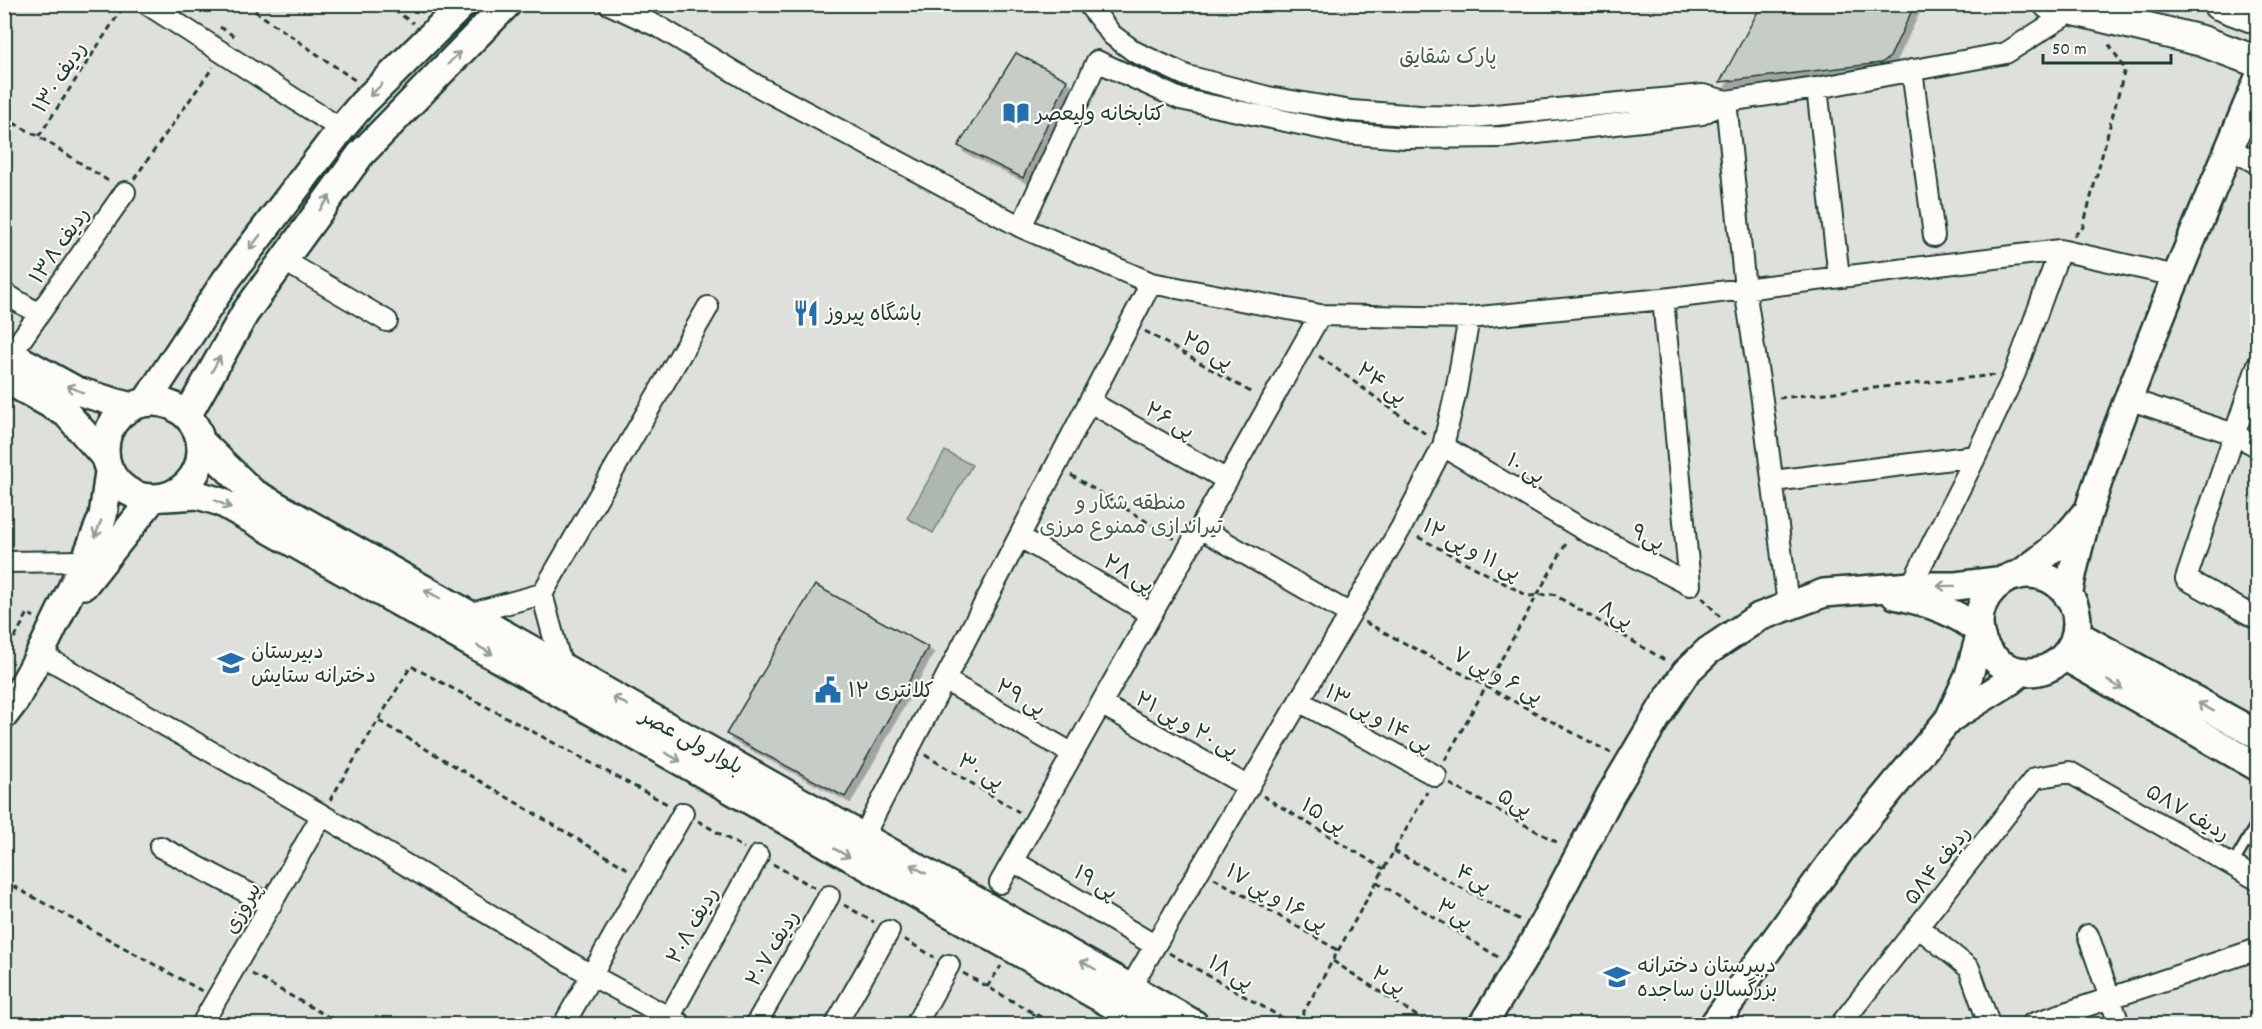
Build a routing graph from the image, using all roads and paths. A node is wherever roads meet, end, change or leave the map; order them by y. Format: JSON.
{"nodes":[{"id":1,"x":125,"y":4,"type":"edge"},
{"id":2,"x":147,"y":4,"type":"edge"},
{"id":3,"x":385,"y":4,"type":"edge"},
{"id":4,"x":427,"y":4,"type":"edge"},
{"id":5,"x":463,"y":4,"type":"edge"},
{"id":6,"x":507,"y":4,"type":"edge"},
{"id":7,"x":609,"y":4,"type":"edge"},
{"id":8,"x":631,"y":4,"type":"edge"},
{"id":9,"x":1088,"y":4,"type":"edge"},
{"id":10,"x":246,"y":5,"type":"edge"},
{"id":11,"x":2070,"y":10,"type":"edge"},
{"id":12,"x":420,"y":14,"type":"dead end"},
{"id":13,"x":413,"y":23,"type":"dead end"},
{"id":14,"x":661,"y":28,"type":"junction"},
{"id":15,"x":223,"y":53,"type":"junction"},
{"id":16,"x":2258,"y":62,"type":"edge"},
{"id":17,"x":1912,"y":70,"type":"junction"},
{"id":18,"x":2258,"y":80,"type":"edge"},
{"id":19,"x":1817,"y":88,"type":"junction"},
{"id":20,"x":373,"y":93,"type":"junction"},
{"id":21,"x":1726,"y":101,"type":"junction"},
{"id":22,"x":4,"y":118,"type":"edge"},
{"id":23,"x":341,"y":129,"type":"junction"},
{"id":24,"x":38,"y":136,"type":"junction"},
{"id":25,"x":2229,"y":148,"type":"junction"},
{"id":26,"x":2258,"y":164,"type":"edge"},
{"id":27,"x":125,"y":192,"type":"junction"},
{"id":28,"x":1021,"y":227,"type":"junction"},
{"id":29,"x":1934,"y":236,"type":"dead end"},
{"id":30,"x":2060,"y":250,"type":"junction"},
{"id":31,"x":283,"y":260,"type":"junction"},
{"id":32,"x":2176,"y":276,"type":"junction"},
{"id":33,"x":1839,"y":277,"type":"junction"},
{"id":34,"x":1151,"y":283,"type":"junction"},
{"id":35,"x":1745,"y":289,"type":"junction"},
{"id":36,"x":4,"y":293,"type":"edge"},
{"id":37,"x":1663,"y":299,"type":"junction"},
{"id":38,"x":708,"y":307,"type":"dead end"},
{"id":39,"x":39,"y":314,"type":"junction"},
{"id":40,"x":1320,"y":315,"type":"junction"},
{"id":41,"x":1470,"y":318,"type":"junction"},
{"id":42,"x":387,"y":321,"type":"dead end"},
{"id":43,"x":1131,"y":323,"type":"junction"},
{"id":44,"x":1303,"y":344,"type":"junction"},
{"id":45,"x":7,"y":361,"type":"edge"},
{"id":46,"x":2258,"y":364,"type":"edge"},
{"id":47,"x":2015,"y":373,"type":"junction"},
{"id":48,"x":2128,"y":399,"type":"junction"},
{"id":49,"x":1762,"y":400,"type":"junction"},
{"id":50,"x":1090,"y":402,"type":"junction"},
{"id":51,"x":138,"y":404,"type":"junction"},
{"id":52,"x":1270,"y":404,"type":"junction"},
{"id":53,"x":187,"y":416,"type":"junction"},
{"id":54,"x":2234,"y":434,"type":"junction"},
{"id":55,"x":201,"y":442,"type":"junction"},
{"id":56,"x":1443,"y":446,"type":"junction"},
{"id":57,"x":2258,"y":447,"type":"edge"},
{"id":58,"x":1976,"y":456,"type":"junction"},
{"id":59,"x":107,"y":464,"type":"junction"},
{"id":60,"x":1056,"y":466,"type":"junction"},
{"id":61,"x":1227,"y":480,"type":"junction"},
{"id":62,"x":1773,"y":481,"type":"junction"},
{"id":63,"x":160,"y":498,"type":"junction"},
{"id":64,"x":2088,"y":510,"type":"junction"},
{"id":65,"x":1200,"y":528,"type":"junction"},
{"id":66,"x":1401,"y":528,"type":"junction"},
{"id":67,"x":1584,"y":530,"type":"joint"},
{"id":68,"x":1020,"y":537,"type":"junction"},
{"id":69,"x":1189,"y":547,"type":"junction"},
{"id":70,"x":85,"y":561,"type":"junction"},
{"id":71,"x":4,"y":562,"type":"edge"},
{"id":72,"x":2011,"y":578,"type":"junction"},
{"id":73,"x":1690,"y":585,"type":"junction"},
{"id":74,"x":1911,"y":586,"type":"junction"},
{"id":75,"x":1861,"y":589,"type":"junction"},
{"id":76,"x":542,"y":594,"type":"junction"},
{"id":77,"x":1528,"y":596,"type":"joint"},
{"id":78,"x":2068,"y":596,"type":"junction"},
{"id":79,"x":1788,"y":605,"type":"junction"},
{"id":80,"x":468,"y":614,"type":"junction"},
{"id":81,"x":1151,"y":614,"type":"junction"},
{"id":82,"x":1350,"y":614,"type":"junction"},
{"id":83,"x":2258,"y":620,"type":"edge"},
{"id":84,"x":56,"y":622,"type":"junction"},
{"id":85,"x":1735,"y":632,"type":"junction"},
{"id":86,"x":4,"y":633,"type":"edge"},
{"id":87,"x":1980,"y":633,"type":"junction"},
{"id":88,"x":2070,"y":645,"type":"junction"},
{"id":89,"x":40,"y":654,"type":"junction"},
{"id":90,"x":562,"y":668,"type":"junction"},
{"id":91,"x":1686,"y":672,"type":"junction"},
{"id":92,"x":2021,"y":672,"type":"junction"},
{"id":93,"x":945,"y":680,"type":"junction"},
{"id":94,"x":1299,"y":701,"type":"junction"},
{"id":95,"x":1101,"y":704,"type":"junction"},
{"id":96,"x":8,"y":707,"type":"edge"},
{"id":97,"x":1950,"y":719,"type":"junction"},
{"id":98,"x":378,"y":720,"type":"dead end"},
{"id":99,"x":2255,"y":729,"type":"edge"},
{"id":100,"x":910,"y":746,"type":"junction"},
{"id":101,"x":1073,"y":754,"type":"junction"},
{"id":102,"x":1631,"y":764,"type":"junction"},
{"id":103,"x":2258,"y":766,"type":"edge"},
{"id":104,"x":1436,"y":776,"type":"joint"},
{"id":105,"x":2035,"y":778,"type":"joint"},
{"id":106,"x":1249,"y":787,"type":"junction"},
{"id":107,"x":683,"y":813,"type":"dead end"},
{"id":108,"x":321,"y":815,"type":"junction"},
{"id":109,"x":1035,"y":821,"type":"junction"},
{"id":110,"x":2258,"y":821,"type":"edge"},
{"id":111,"x":863,"y":837,"type":"junction"},
{"id":112,"x":160,"y":847,"type":"dead end"},
{"id":113,"x":1394,"y":851,"type":"dead end"},
{"id":114,"x":1580,"y":855,"type":"junction"},
{"id":115,"x":758,"y":856,"type":"dead end"},
{"id":116,"x":1013,"y":861,"type":"junction"},
{"id":117,"x":2232,"y":866,"type":"junction"},
{"id":118,"x":1200,"y":869,"type":"junction"},
{"id":119,"x":1384,"y":869,"type":"dead end"},
{"id":120,"x":645,"y":880,"type":"junction"},
{"id":121,"x":2258,"y":880,"type":"edge"},
{"id":122,"x":4,"y":881,"type":"edge"},
{"id":123,"x":1377,"y":882,"type":"dead end"},
{"id":124,"x":1000,"y":884,"type":"dead end"},
{"id":125,"x":829,"y":896,"type":"dead end"},
{"id":126,"x":271,"y":905,"type":"junction"},
{"id":127,"x":1918,"y":927,"type":"junction"},
{"id":128,"x":889,"y":931,"type":"dead end"},
{"id":129,"x":1540,"y":931,"type":"junction"},
{"id":130,"x":2088,"y":935,"type":"dead end"},
{"id":131,"x":1154,"y":945,"type":"junction"},
{"id":132,"x":2258,"y":949,"type":"edge"},
{"id":133,"x":1339,"y":951,"type":"dead end"},
{"id":134,"x":1333,"y":961,"type":"dead end"},
{"id":135,"x":949,"y":965,"type":"dead end"},
{"id":136,"x":237,"y":966,"type":"junction"},
{"id":137,"x":1517,"y":969,"type":"junction"},
{"id":138,"x":591,"y":975,"type":"junction"},
{"id":139,"x":1130,"y":988,"type":"junction"},
{"id":140,"x":217,"y":999,"type":"junction"},
{"id":141,"x":2110,"y":999,"type":"junction"},
{"id":142,"x":1034,"y":1013,"type":"dead end"},
{"id":143,"x":675,"y":1021,"type":"edge"},
{"id":144,"x":202,"y":1024,"type":"edge"},
{"id":145,"x":341,"y":1024,"type":"edge"},
{"id":146,"x":564,"y":1024,"type":"edge"},
{"id":147,"x":756,"y":1024,"type":"edge"},
{"id":148,"x":836,"y":1024,"type":"edge"},
{"id":149,"x":916,"y":1024,"type":"edge"},
{"id":150,"x":1027,"y":1024,"type":"edge"},
{"id":151,"x":1147,"y":1024,"type":"edge"},
{"id":152,"x":1194,"y":1024,"type":"edge"},
{"id":153,"x":1293,"y":1024,"type":"edge"},
{"id":154,"x":1429,"y":1024,"type":"edge"},
{"id":155,"x":1483,"y":1024,"type":"edge"},
{"id":156,"x":1714,"y":1024,"type":"edge"},
{"id":157,"x":1841,"y":1024,"type":"edge"},
{"id":158,"x":1989,"y":1024,"type":"edge"},
{"id":159,"x":2032,"y":1024,"type":"edge"},
{"id":160,"x":2119,"y":1024,"type":"edge"}],
"edges":[{"from":1,"to":24,"type":"path","name":"ردیف ۱۳۰"},
{"from":2,"to":15,"type":"street"},
{"from":3,"to":13,"type":"path"},
{"from":4,"to":12,"type":"path"},
{"from":5,"to":20,"type":"street","one_way":true},
{"from":31,"to":6,"type":"street","one_way":true},
{"from":7,"to":14,"type":"street"},
{"from":8,"to":14,"type":"street"},
{"from":9,"to":21,"type":"street"},
{"from":10,"to":20,"type":"path"},
{"from":11,"to":16,"type":"main road"},
{"from":11,"to":17,"type":"street"},
{"from":11,"to":30,"type":"path"},
{"from":14,"to":28,"type":"street"},
{"from":15,"to":23,"type":"street"},
{"from":15,"to":27,"type":"path"},
{"from":17,"to":19,"type":"street"},
{"from":17,"to":29,"type":"street"},
{"from":18,"to":25,"type":"street"},
{"from":19,"to":21,"type":"street"},
{"from":19,"to":33,"type":"street"},
{"from":20,"to":23,"type":"street"},
{"from":21,"to":28,"type":"street"},
{"from":21,"to":35,"type":"street"},
{"from":22,"to":24,"type":"path"},
{"from":23,"to":51,"type":"street","one_way":true},
{"from":24,"to":27,"type":"path"},
{"from":25,"to":26,"type":"street"},
{"from":25,"to":32,"type":"street"},
{"from":27,"to":39,"type":"street","name":"ردیف ۱۳۸"},
{"from":28,"to":34,"type":"street"},
{"from":30,"to":32,"type":"street"},
{"from":30,"to":33,"type":"street"},
{"from":30,"to":47,"type":"street"},
{"from":31,"to":42,"type":"street"},
{"from":53,"to":31,"type":"street","one_way":true},
{"from":32,"to":48,"type":"street"},
{"from":33,"to":35,"type":"street"},
{"from":34,"to":40,"type":"street"},
{"from":34,"to":43,"type":"street"},
{"from":35,"to":37,"type":"street"},
{"from":35,"to":49,"type":"street"},
{"from":36,"to":39,"type":"street"},
{"from":37,"to":41,"type":"street"},
{"from":37,"to":73,"type":"street"},
{"from":38,"to":76,"type":"street"},
{"from":39,"to":45,"type":"street","name":"ردیف ۱۳۸"},
{"from":40,"to":41,"type":"street"},
{"from":40,"to":44,"type":"street"},
{"from":41,"to":56,"type":"street"},
{"from":43,"to":50,"type":"street"},
{"from":43,"to":52,"type":"path","name":"پی ۲۵"},
{"from":44,"to":52,"type":"street"},
{"from":44,"to":56,"type":"path","name":"پی ۲۴"},
{"from":51,"to":45,"type":"street","one_way":true},
{"from":45,"to":59,"type":"street"},
{"from":46,"to":54,"type":"street"},
{"from":47,"to":49,"type":"path"},
{"from":47,"to":58,"type":"street"},
{"from":48,"to":54,"type":"street"},
{"from":48,"to":64,"type":"street"},
{"from":49,"to":62,"type":"street"},
{"from":50,"to":60,"type":"street"},
{"from":50,"to":61,"type":"street","name":"پی ۲۶"},
{"from":51,"to":53,"type":"street"},
{"from":51,"to":59,"type":"street"},
{"from":52,"to":61,"type":"street"},
{"from":53,"to":55,"type":"street"},
{"from":54,"to":57,"type":"street"},
{"from":54,"to":83,"type":"street"},
{"from":55,"to":63,"type":"street"},
{"from":80,"to":55,"type":"street","name":"بلوار ولی عصر","one_way":true},
{"from":56,"to":66,"type":"street"},
{"from":56,"to":67,"type":"street","name":"پی ۱۰"},
{"from":58,"to":62,"type":"street"},
{"from":58,"to":74,"type":"street"},
{"from":59,"to":63,"type":"street"},
{"from":59,"to":70,"type":"street","one_way":true},
{"from":60,"to":68,"type":"street"},
{"from":60,"to":69,"type":"path"},
{"from":61,"to":65,"type":"street"},
{"from":62,"to":79,"type":"street"},
{"from":63,"to":84,"type":"street"},
{"from":63,"to":151,"type":"street","name":"بلوار ولی عصر","one_way":true},
{"from":64,"to":72,"type":"street"},
{"from":64,"to":78,"type":"street"},
{"from":65,"to":69,"type":"street"},
{"from":65,"to":82,"type":"street"},
{"from":66,"to":77,"type":"path","name":"پی ۱۱ و پی ۱۲"},
{"from":66,"to":82,"type":"street"},
{"from":67,"to":73,"type":"street","name":"پی۹"},
{"from":68,"to":81,"type":"street","name":"پی ۲۸"},
{"from":68,"to":93,"type":"street"},
{"from":69,"to":81,"type":"street"},
{"from":70,"to":71,"type":"street"},
{"from":70,"to":84,"type":"street"},
{"from":72,"to":74,"type":"street","one_way":true},
{"from":72,"to":78,"type":"street"},
{"from":72,"to":87,"type":"street"},
{"from":73,"to":85,"type":"path"},
{"from":74,"to":75,"type":"street"},
{"from":75,"to":79,"type":"street"},
{"from":75,"to":87,"type":"street"},
{"from":76,"to":80,"type":"street"},
{"from":76,"to":90,"type":"street"},
{"from":77,"to":91,"type":"path","name":"پی۸"},
{"from":78,"to":88,"type":"street"},
{"from":79,"to":85,"type":"street"},
{"from":80,"to":90,"type":"street","name":"بلوار ولی عصر"},
{"from":81,"to":95,"type":"street"},
{"from":82,"to":94,"type":"street"},
{"from":82,"to":102,"type":"path","name":"پی ۶ و پی ۷"},
{"from":84,"to":86,"type":"path"},
{"from":84,"to":89,"type":"street"},
{"from":85,"to":91,"type":"street"},
{"from":87,"to":92,"type":"street"},
{"from":87,"to":97,"type":"street"},
{"from":88,"to":92,"type":"street"},
{"from":99,"to":88,"type":"street","one_way":true},
{"from":88,"to":103,"type":"street","one_way":true},
{"from":89,"to":96,"type":"street"},
{"from":89,"to":108,"type":"street"},
{"from":111,"to":90,"type":"street","name":"بلوار ولی عصر","one_way":true},
{"from":91,"to":102,"type":"street"},
{"from":92,"to":97,"type":"street"},
{"from":93,"to":100,"type":"street"},
{"from":93,"to":101,"type":"street","name":"پی ۲۹"},
{"from":94,"to":104,"type":"street","name":"پی ۱۴ و پی ۱۳"},
{"from":94,"to":106,"type":"street"},
{"from":95,"to":101,"type":"street"},
{"from":95,"to":106,"type":"street","name":"پی ۲۰ و پی ۲۱"},
{"from":97,"to":156,"type":"street"},
{"from":98,"to":120,"type":"path"},
{"from":100,"to":109,"type":"path","name":"پی ۳۰"},
{"from":100,"to":111,"type":"street"},
{"from":101,"to":109,"type":"street"},
{"from":102,"to":114,"type":"street"},
{"from":104,"to":114,"type":"path","name":"پی۵"},
{"from":105,"to":117,"type":"street","name":"ردیف ۵۸۷"},
{"from":105,"to":127,"type":"street","name":"ردیف ۵۸۴"},
{"from":106,"to":118,"type":"street"},
{"from":106,"to":119,"type":"path","name":"پی ۱۵"},
{"from":107,"to":120,"type":"street"},
{"from":108,"to":126,"type":"street","name":"پیروزی"},
{"from":108,"to":138,"type":"street"},
{"from":109,"to":116,"type":"street"},
{"from":110,"to":117,"type":"lane"},
{"from":139,"to":111,"type":"street","name":"بلوار ولی عصر","one_way":true},
{"from":112,"to":126,"type":"street"},
{"from":113,"to":129,"type":"path","name":"پی۴"},
{"from":114,"to":129,"type":"street"},
{"from":115,"to":143,"type":"street","name":"ردیف ۲۰۸"},
{"from":116,"to":124,"type":"street"},
{"from":116,"to":131,"type":"street","name":"پی ۱۹"},
{"from":117,"to":121,"type":"street","name":"ردیف ۵۸۷"},
{"from":118,"to":131,"type":"street"},
{"from":118,"to":133,"type":"path","name":"پی ۱۶ و پی ۱۷"},
{"from":120,"to":138,"type":"street"},
{"from":122,"to":140,"type":"path"},
{"from":123,"to":137,"type":"path","name":"پی۳"},
{"from":125,"to":147,"type":"street","name":"ردیف ۲۰۷"},
{"from":126,"to":136,"type":"street","name":"پیروزی"},
{"from":127,"to":157,"type":"street","name":"ردیف ۵۸۴"},
{"from":127,"to":158,"type":"street"},
{"from":128,"to":148,"type":"street"},
{"from":129,"to":137,"type":"street"},
{"from":130,"to":141,"type":"street"},
{"from":131,"to":139,"type":"street"},
{"from":131,"to":153,"type":"path","name":"پی ۱۸"},
{"from":132,"to":141,"type":"street"},
{"from":134,"to":154,"type":"path","name":"پی۲"},
{"from":135,"to":149,"type":"street"},
{"from":136,"to":140,"type":"street","name":"پیروزی"},
{"from":136,"to":145,"type":"path"},
{"from":137,"to":155,"type":"street"},
{"from":138,"to":143,"type":"street"},
{"from":138,"to":146,"type":"street"},
{"from":139,"to":152,"type":"street","name":"بلوار ولی عصر"},
{"from":140,"to":144,"type":"street","name":"پیروزی"},
{"from":141,"to":159,"type":"street"},
{"from":141,"to":160,"type":"street"},
{"from":142,"to":150,"type":"path"}]}
